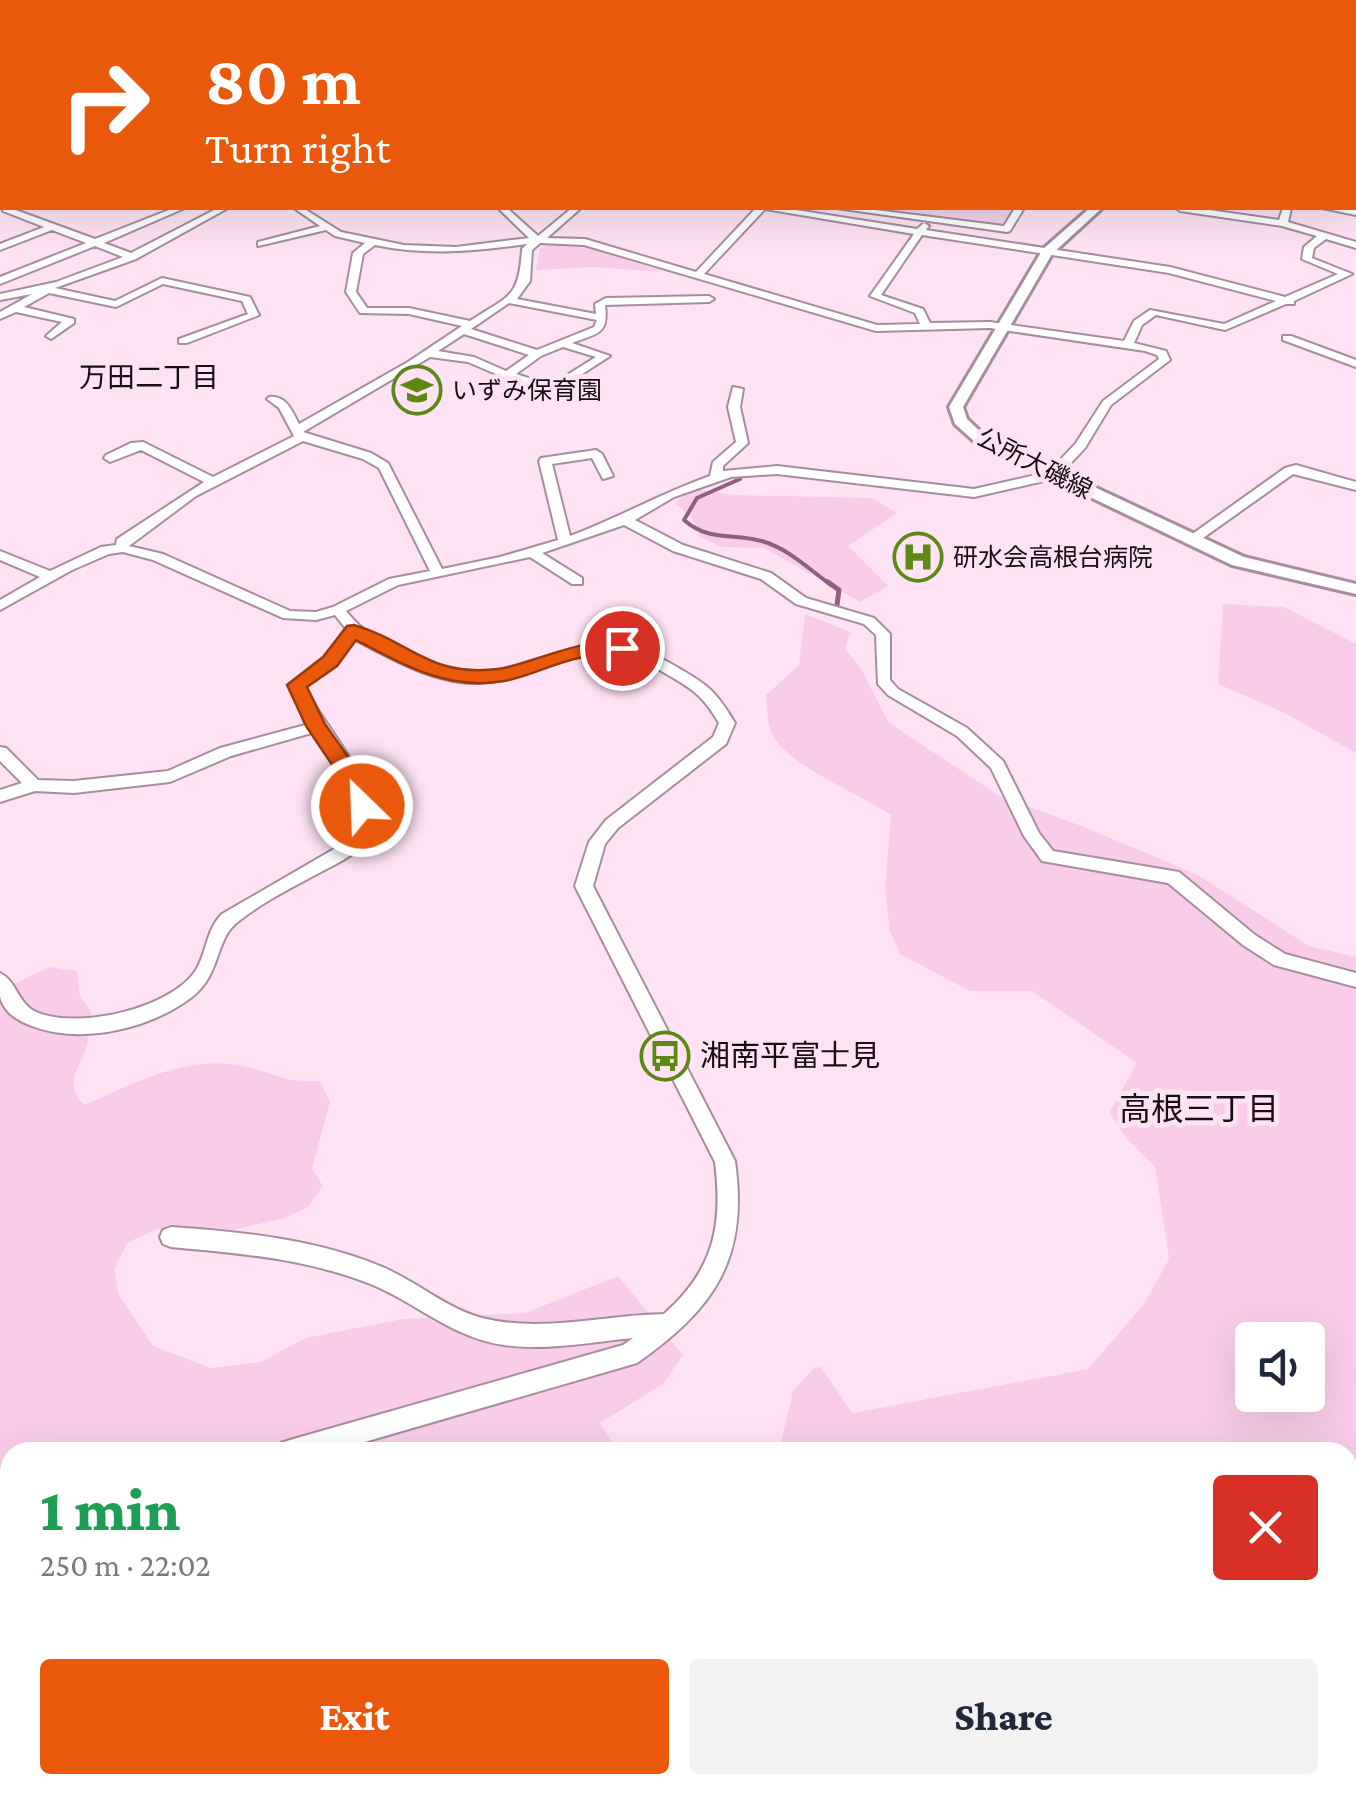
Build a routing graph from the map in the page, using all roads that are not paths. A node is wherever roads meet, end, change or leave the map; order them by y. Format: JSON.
{"nodes":[{"id":1,"x":8,"y":210,"type":"edge"},
{"id":2,"x":176,"y":210,"type":"edge"},
{"id":3,"x":220,"y":210,"type":"edge"},
{"id":4,"x":301,"y":210,"type":"edge"},
{"id":5,"x":504,"y":210,"type":"edge"},
{"id":6,"x":574,"y":210,"type":"edge"},
{"id":7,"x":759,"y":210,"type":"edge"},
{"id":8,"x":782,"y":210,"type":"edge"},
{"id":9,"x":855,"y":210,"type":"edge"},
{"id":10,"x":1019,"y":210,"type":"edge"},
{"id":11,"x":1094,"y":210,"type":"edge"},
{"id":12,"x":1194,"y":210,"type":"edge"},
{"id":13,"x":1286,"y":210,"type":"edge"},
{"id":14,"x":930,"y":217,"type":"junction"},
{"id":15,"x":1283,"y":223,"type":"junction"},
{"id":16,"x":51,"y":226,"type":"junction"},
{"id":17,"x":324,"y":228,"type":"junction"},
{"id":18,"x":919,"y":232,"type":"junction"},
{"id":19,"x":1326,"y":234,"type":"junction"},
{"id":20,"x":78,"y":236,"type":"junction"},
{"id":21,"x":537,"y":240,"type":"junction"},
{"id":22,"x":92,"y":242,"type":"junction"},
{"id":23,"x":372,"y":242,"type":"junction"},
{"id":24,"x":261,"y":244,"type":"dead end"},
{"id":25,"x":1356,"y":245,"type":"edge"},
{"id":26,"x":0,"y":246,"type":"edge"},
{"id":27,"x":1048,"y":251,"type":"junction"},
{"id":28,"x":134,"y":257,"type":"junction"},
{"id":29,"x":0,"y":268,"type":"edge"},
{"id":30,"x":696,"y":277,"type":"junction"},
{"id":31,"x":0,"y":280,"type":"edge"},
{"id":32,"x":257,"y":284,"type":"dead end"},
{"id":33,"x":48,"y":290,"type":"junction"},
{"id":34,"x":0,"y":297,"type":"edge"},
{"id":35,"x":710,"y":298,"type":"dead end"},
{"id":36,"x":246,"y":299,"type":"junction"},
{"id":37,"x":508,"y":300,"type":"junction"},
{"id":38,"x":1290,"y":302,"type":"junction"},
{"id":39,"x":14,"y":308,"type":"junction"},
{"id":40,"x":0,"y":316,"type":"edge"},
{"id":41,"x":602,"y":318,"type":"junction"},
{"id":42,"x":1006,"y":326,"type":"junction"},
{"id":43,"x":466,"y":327,"type":"junction"},
{"id":44,"x":927,"y":327,"type":"junction"},
{"id":45,"x":51,"y":336,"type":"dead end"},
{"id":46,"x":1288,"y":338,"type":"dead end"},
{"id":47,"x":183,"y":342,"type":"dead end"},
{"id":48,"x":562,"y":344,"type":"junction"},
{"id":49,"x":1128,"y":344,"type":"junction"},
{"id":50,"x":427,"y":353,"type":"junction"},
{"id":51,"x":538,"y":354,"type":"junction"},
{"id":52,"x":1356,"y":364,"type":"edge"},
{"id":53,"x":507,"y":376,"type":"junction"},
{"id":54,"x":737,"y":389,"type":"dead end"},
{"id":55,"x":273,"y":399,"type":"dead end"},
{"id":56,"x":299,"y":433,"type":"junction"},
{"id":57,"x":110,"y":458,"type":"dead end"},
{"id":58,"x":1053,"y":475,"type":"junction"},
{"id":59,"x":607,"y":476,"type":"dead end"},
{"id":60,"x":716,"y":476,"type":"junction"},
{"id":61,"x":213,"y":482,"type":"junction"},
{"id":62,"x":1356,"y":486,"type":"edge"},
{"id":63,"x":626,"y":520,"type":"junction"},
{"id":64,"x":1191,"y":540,"type":"junction"},
{"id":65,"x":565,"y":542,"type":"junction"},
{"id":66,"x":122,"y":548,"type":"junction"},
{"id":67,"x":530,"y":552,"type":"junction"},
{"id":68,"x":0,"y":555,"type":"edge"},
{"id":69,"x":437,"y":572,"type":"junction"},
{"id":70,"x":49,"y":576,"type":"junction"},
{"id":71,"x":578,"y":580,"type":"dead end"},
{"id":72,"x":1356,"y":589,"type":"edge"},
{"id":73,"x":0,"y":606,"type":"edge"},
{"id":74,"x":338,"y":610,"type":"junction"},
{"id":75,"x":354,"y":630,"type":"junction"},
{"id":76,"x":316,"y":726,"type":"junction"},
{"id":77,"x":0,"y":752,"type":"edge"},
{"id":78,"x":34,"y":785,"type":"junction"},
{"id":79,"x":0,"y":796,"type":"edge"},
{"id":80,"x":1356,"y":980,"type":"edge"},
{"id":81,"x":0,"y":981,"type":"edge"},
{"id":82,"x":171,"y":1236,"type":"dead end"},
{"id":83,"x":671,"y":1325,"type":"junction"},
{"id":84,"x":324,"y":1442,"type":"edge"}],
"edges":[{"from":1,"to":16,"type":"street"},
{"from":2,"to":22,"type":"street"},
{"from":3,"to":28,"type":"street"},
{"from":4,"to":17,"type":"street"},
{"from":5,"to":21,"type":"street"},
{"from":6,"to":21,"type":"street"},
{"from":7,"to":30,"type":"street"},
{"from":8,"to":18,"type":"street"},
{"from":9,"to":14,"type":"street"},
{"from":10,"to":14,"type":"street"},
{"from":11,"to":27,"type":"main road","name":"公所大磯線"},
{"from":12,"to":15,"type":"street"},
{"from":13,"to":15,"type":"street"},
{"from":14,"to":18,"type":"street"},
{"from":15,"to":19,"type":"street"},
{"from":16,"to":20,"type":"street"},
{"from":16,"to":26,"type":"street"},
{"from":17,"to":23,"type":"street"},
{"from":17,"to":24,"type":"street"},
{"from":18,"to":27,"type":"street"},
{"from":18,"to":44,"type":"street"},
{"from":19,"to":25,"type":"street"},
{"from":19,"to":38,"type":"street"},
{"from":20,"to":22,"type":"street"},
{"from":20,"to":29,"type":"street"},
{"from":21,"to":23,"type":"street"},
{"from":21,"to":30,"type":"street"},
{"from":21,"to":37,"type":"street"},
{"from":22,"to":28,"type":"street"},
{"from":22,"to":31,"type":"street"},
{"from":23,"to":43,"type":"street"},
{"from":27,"to":38,"type":"street"},
{"from":27,"to":42,"type":"main road","name":"公所大磯線"},
{"from":28,"to":33,"type":"street"},
{"from":30,"to":44,"type":"street"},
{"from":32,"to":36,"type":"street"},
{"from":33,"to":34,"type":"street"},
{"from":33,"to":36,"type":"street"},
{"from":33,"to":39,"type":"street"},
{"from":35,"to":41,"type":"street"},
{"from":36,"to":47,"type":"street"},
{"from":37,"to":41,"type":"street"},
{"from":37,"to":43,"type":"street"},
{"from":38,"to":49,"type":"street"},
{"from":39,"to":40,"type":"street"},
{"from":39,"to":45,"type":"street"},
{"from":41,"to":48,"type":"street"},
{"from":42,"to":44,"type":"street"},
{"from":42,"to":49,"type":"street"},
{"from":42,"to":58,"type":"main road","name":"公所大磯線"},
{"from":43,"to":50,"type":"street"},
{"from":43,"to":51,"type":"street"},
{"from":46,"to":52,"type":"street"},
{"from":48,"to":51,"type":"street"},
{"from":48,"to":53,"type":"street"},
{"from":49,"to":58,"type":"street"},
{"from":50,"to":53,"type":"street"},
{"from":50,"to":56,"type":"street"},
{"from":51,"to":53,"type":"street"},
{"from":54,"to":60,"type":"street"},
{"from":55,"to":56,"type":"street"},
{"from":56,"to":61,"type":"street"},
{"from":56,"to":69,"type":"street"},
{"from":57,"to":61,"type":"street"},
{"from":58,"to":60,"type":"street"},
{"from":58,"to":64,"type":"main road","name":"公所大磯線"},
{"from":59,"to":65,"type":"street"},
{"from":60,"to":63,"type":"street"},
{"from":61,"to":66,"type":"street"},
{"from":62,"to":64,"type":"street"},
{"from":63,"to":65,"type":"street"},
{"from":63,"to":80,"type":"street"},
{"from":64,"to":72,"type":"main road","name":"公所大磯線"},
{"from":65,"to":67,"type":"street"},
{"from":66,"to":70,"type":"street"},
{"from":66,"to":74,"type":"street"},
{"from":67,"to":69,"type":"street"},
{"from":67,"to":71,"type":"street"},
{"from":68,"to":70,"type":"street"},
{"from":69,"to":74,"type":"street"},
{"from":70,"to":73,"type":"street"},
{"from":74,"to":75,"type":"street"},
{"from":75,"to":76,"type":"street"},
{"from":75,"to":83,"type":"street"},
{"from":76,"to":78,"type":"street"},
{"from":76,"to":81,"type":"street"},
{"from":77,"to":78,"type":"street"},
{"from":78,"to":79,"type":"street"},
{"from":82,"to":83,"type":"street"},
{"from":83,"to":84,"type":"street"}]}
